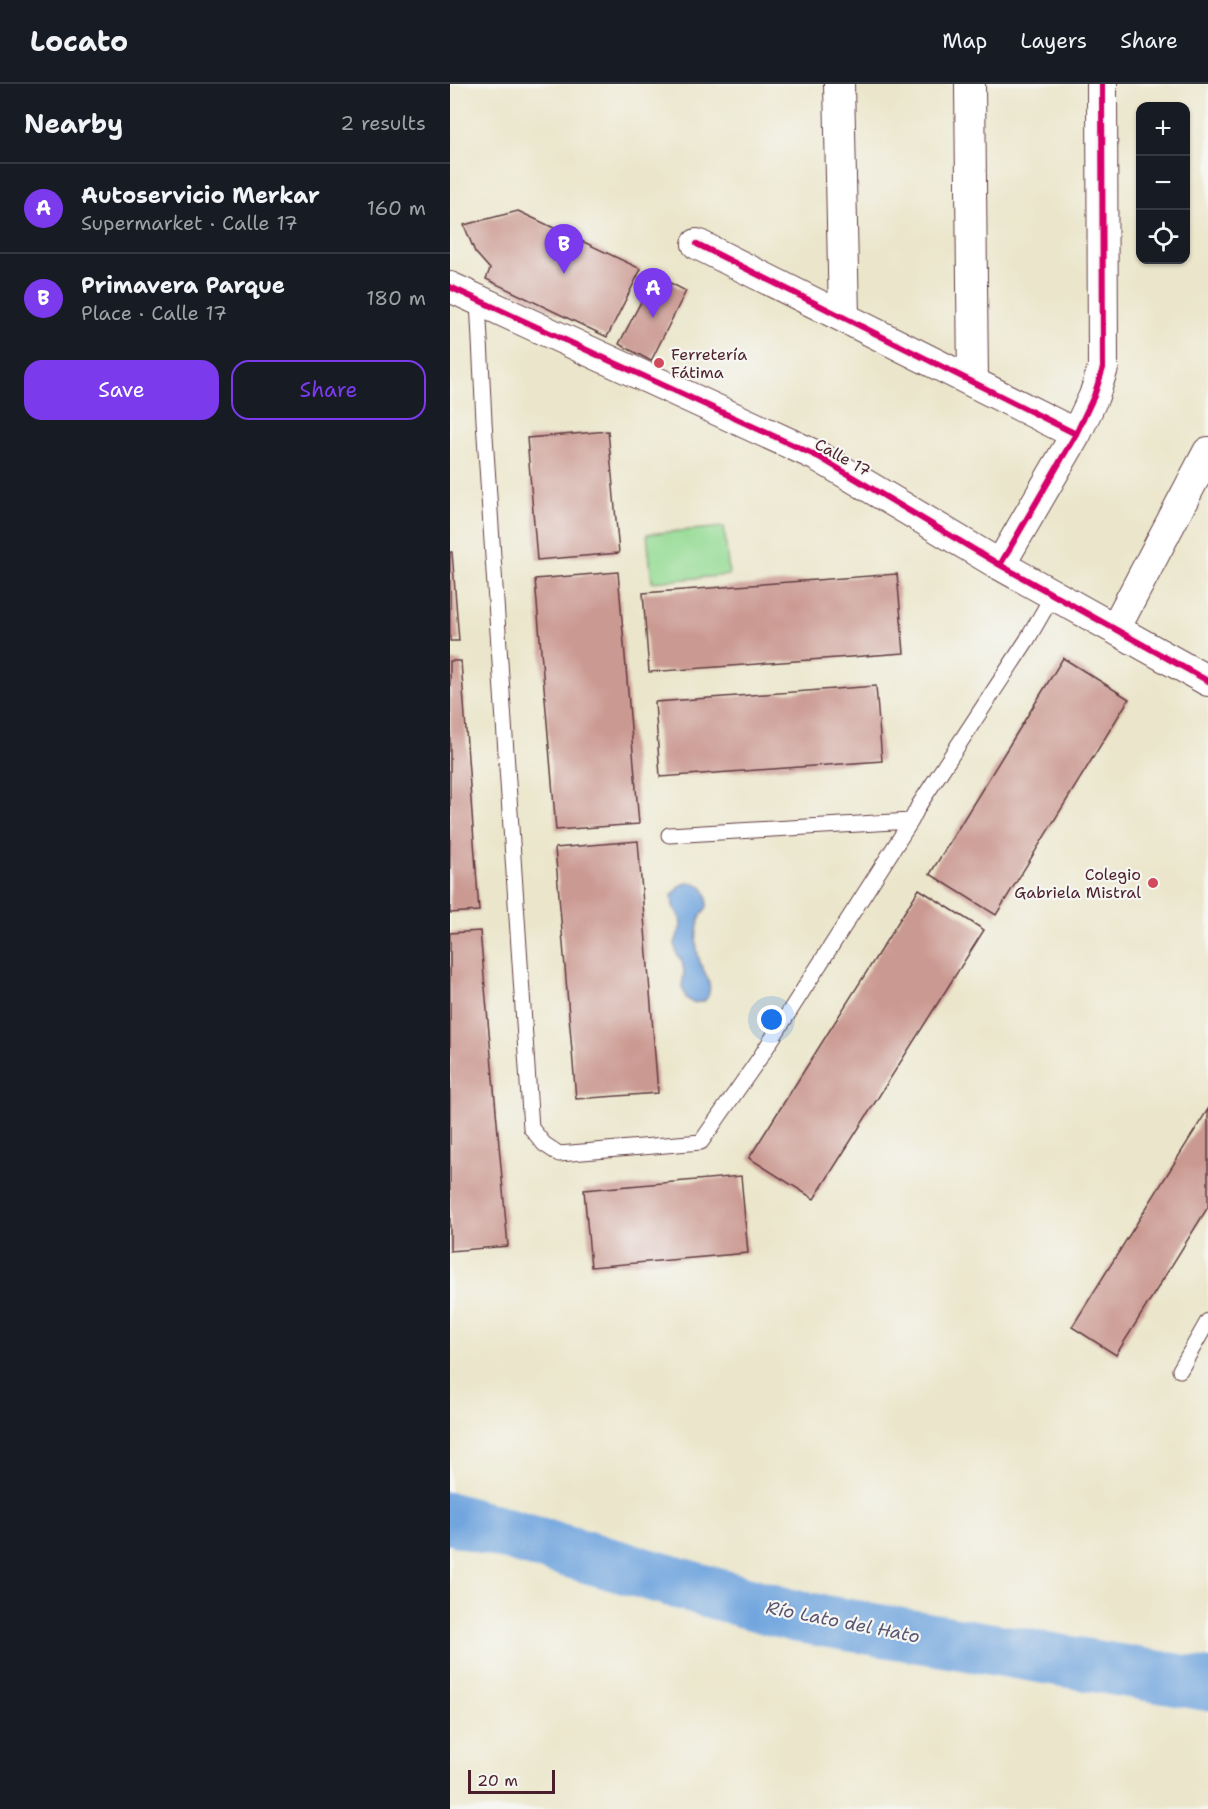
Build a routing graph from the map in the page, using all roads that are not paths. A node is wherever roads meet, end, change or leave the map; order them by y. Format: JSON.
{"nodes":[{"id":1,"x":839,"y":84,"type":"edge"},
{"id":2,"x":970,"y":84,"type":"edge"},
{"id":3,"x":1102,"y":84,"type":"edge"},
{"id":4,"x":697,"y":244,"type":"dead end"},
{"id":5,"x":450,"y":287,"type":"edge"},
{"id":6,"x":478,"y":300,"type":"junction"},
{"id":7,"x":844,"y":317,"type":"junction"},
{"id":8,"x":973,"y":382,"type":"junction"},
{"id":9,"x":1076,"y":434,"type":"junction"},
{"id":10,"x":1208,"y":452,"type":"edge"},
{"id":11,"x":1000,"y":565,"type":"junction"},
{"id":12,"x":1053,"y":595,"type":"junction"},
{"id":13,"x":1115,"y":629,"type":"junction"},
{"id":14,"x":1208,"y":681,"type":"edge"},
{"id":15,"x":911,"y":821,"type":"junction"},
{"id":16,"x":669,"y":835,"type":"dead end"},
{"id":17,"x":1208,"y":1321,"type":"edge"},
{"id":18,"x":1180,"y":1370,"type":"dead end"}],
"edges":[{"from":1,"to":7,"type":"street"},
{"from":2,"to":8,"type":"street"},
{"from":3,"to":9,"type":"street"},
{"from":4,"to":7,"type":"street"},
{"from":5,"to":6,"type":"street","name":"Calle 17"},
{"from":6,"to":11,"type":"street","name":"Calle 17"},
{"from":6,"to":15,"type":"lane"},
{"from":7,"to":8,"type":"street"},
{"from":8,"to":9,"type":"street"},
{"from":9,"to":11,"type":"street"},
{"from":10,"to":13,"type":"street"},
{"from":11,"to":12,"type":"street","name":"Calle 17"},
{"from":12,"to":13,"type":"street","name":"Calle 17"},
{"from":12,"to":15,"type":"lane"},
{"from":13,"to":14,"type":"street","name":"Calle 17"},
{"from":15,"to":16,"type":"lane"},
{"from":17,"to":18,"type":"lane"}]}
